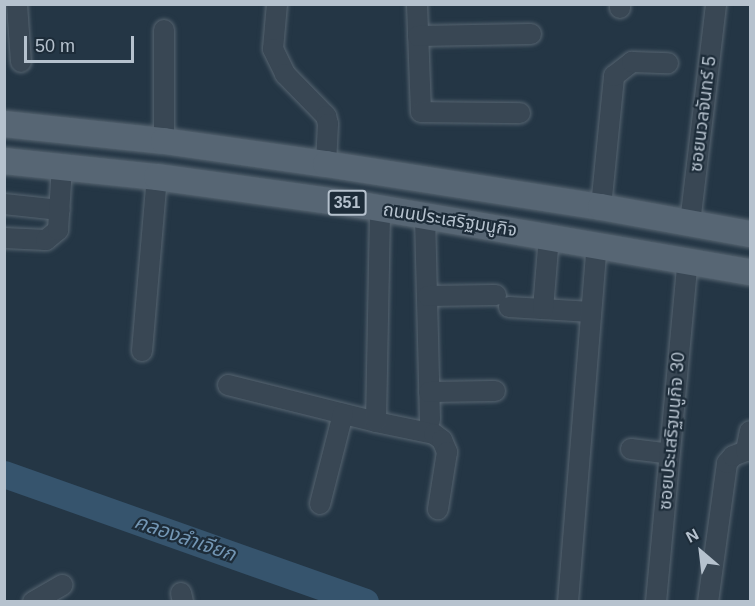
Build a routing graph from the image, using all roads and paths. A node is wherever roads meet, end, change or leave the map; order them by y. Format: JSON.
{"nodes":[{"id":1,"x":16,"y":4,"type":"edge"},
{"id":2,"x":276,"y":4,"type":"edge"},
{"id":3,"x":417,"y":4,"type":"edge"},
{"id":4,"x":716,"y":4,"type":"edge"},
{"id":5,"x":164,"y":30,"type":"dead end"},
{"id":6,"x":531,"y":34,"type":"dead end"},
{"id":7,"x":418,"y":36,"type":"junction"},
{"id":8,"x":21,"y":62,"type":"dead end"},
{"id":9,"x":668,"y":63,"type":"dead end"},
{"id":10,"x":4,"y":112,"type":"edge"},
{"id":11,"x":520,"y":113,"type":"dead end"},
{"id":12,"x":4,"y":124,"type":"edge"},
{"id":13,"x":76,"y":131,"type":"junction"},
{"id":14,"x":164,"y":141,"type":"junction"},
{"id":15,"x":4,"y":161,"type":"edge"},
{"id":16,"x":326,"y":164,"type":"junction"},
{"id":17,"x":62,"y":166,"type":"junction"},
{"id":18,"x":157,"y":177,"type":"junction"},
{"id":19,"x":4,"y":204,"type":"edge"},
{"id":20,"x":601,"y":207,"type":"junction"},
{"id":21,"x":380,"y":209,"type":"junction"},
{"id":22,"x":60,"y":210,"type":"junction"},
{"id":23,"x":425,"y":216,"type":"junction"},
{"id":24,"x":690,"y":223,"type":"junction"},
{"id":25,"x":750,"y":234,"type":"edge"},
{"id":26,"x":549,"y":236,"type":"junction"},
{"id":27,"x":4,"y":238,"type":"edge"},
{"id":28,"x":597,"y":244,"type":"junction"},
{"id":29,"x":688,"y":260,"type":"junction"},
{"id":30,"x":750,"y":272,"type":"edge"},
{"id":31,"x":428,"y":296,"type":"junction"},
{"id":32,"x":543,"y":309,"type":"junction"},
{"id":33,"x":591,"y":312,"type":"junction"},
{"id":34,"x":142,"y":351,"type":"dead end"},
{"id":35,"x":228,"y":385,"type":"dead end"},
{"id":36,"x":495,"y":391,"type":"dead end"},
{"id":37,"x":429,"y":392,"type":"junction"},
{"id":38,"x":343,"y":414,"type":"junction"},
{"id":39,"x":430,"y":420,"type":"dead end"},
{"id":40,"x":376,"y":422,"type":"junction"},
{"id":41,"x":750,"y":430,"type":"edge"},
{"id":42,"x":632,"y":449,"type":"dead end"},
{"id":43,"x":669,"y":454,"type":"junction"},
{"id":44,"x":320,"y":504,"type":"dead end"},
{"id":45,"x":438,"y":509,"type":"dead end"},
{"id":46,"x":62,"y":585,"type":"dead end"},
{"id":47,"x":33,"y":602,"type":"edge"},
{"id":48,"x":568,"y":602,"type":"edge"},
{"id":49,"x":656,"y":602,"type":"edge"},
{"id":50,"x":708,"y":602,"type":"edge"}],
"edges":[{"from":1,"to":8,"type":"street"},
{"from":2,"to":16,"type":"street"},
{"from":3,"to":7,"type":"street"},
{"from":4,"to":24,"type":"street","name":"ซอยนวลจันทร์ 5"},
{"from":5,"to":14,"type":"street"},
{"from":6,"to":7,"type":"street"},
{"from":7,"to":11,"type":"street"},
{"from":9,"to":20,"type":"street"},
{"from":10,"to":13,"type":"main road"},
{"from":12,"to":13,"type":"main road","name":"ถนนประเสริฐมนูกิจ","number":"351"},
{"from":13,"to":14,"type":"main road","name":"ถนนประเสริฐมนูกิจ","number":"351"},
{"from":14,"to":16,"type":"main road","name":"ถนนประเสริฐมนูกิจ","number":"351"},
{"from":15,"to":17,"type":"main road","name":"ถนนประเสริฐมนูกิจ","number":"351"},
{"from":16,"to":20,"type":"main road","name":"ถนนประเสริฐมนูกิจ","number":"351"},
{"from":17,"to":18,"type":"main road","name":"ถนนประเสริฐมนูกิจ","number":"351"},
{"from":17,"to":22,"type":"street"},
{"from":18,"to":21,"type":"main road","name":"ถนนประเสริฐมนูกิจ","number":"351"},
{"from":18,"to":34,"type":"street"},
{"from":19,"to":22,"type":"street"},
{"from":20,"to":24,"type":"main road","name":"ถนนประเสริฐมนูกิจ","number":"351"},
{"from":21,"to":23,"type":"main road","name":"ถนนประเสริฐมนูกิจ","number":"351"},
{"from":21,"to":40,"type":"street"},
{"from":22,"to":27,"type":"street"},
{"from":23,"to":26,"type":"main road","name":"ถนนประเสริฐมนูกิจ","number":"351"},
{"from":23,"to":31,"type":"street"},
{"from":24,"to":25,"type":"main road","name":"ถนนประเสริฐมนูกิจ","number":"351"},
{"from":24,"to":29,"type":"main road"},
{"from":26,"to":28,"type":"main road","name":"ถนนประเสริฐมนูกิจ","number":"351"},
{"from":26,"to":32,"type":"street"},
{"from":28,"to":29,"type":"main road","name":"ถนนประเสริฐมนูกิจ","number":"351"},
{"from":28,"to":33,"type":"street"},
{"from":29,"to":30,"type":"main road","name":"ถนนประเสริฐมนูกิจ","number":"351"},
{"from":29,"to":43,"type":"street","name":"ซอยประเสริฐมนูกิจ 30"},
{"from":31,"to":32,"type":"street"},
{"from":31,"to":37,"type":"street"},
{"from":32,"to":33,"type":"street"},
{"from":33,"to":48,"type":"street"},
{"from":35,"to":38,"type":"street"},
{"from":36,"to":37,"type":"street"},
{"from":37,"to":39,"type":"street"},
{"from":38,"to":40,"type":"street"},
{"from":38,"to":44,"type":"street"},
{"from":40,"to":45,"type":"street"},
{"from":41,"to":50,"type":"street"},
{"from":42,"to":43,"type":"street"},
{"from":43,"to":49,"type":"street","name":"ซอยประเสริฐมนูกิจ 30"},
{"from":46,"to":47,"type":"street"}]}
